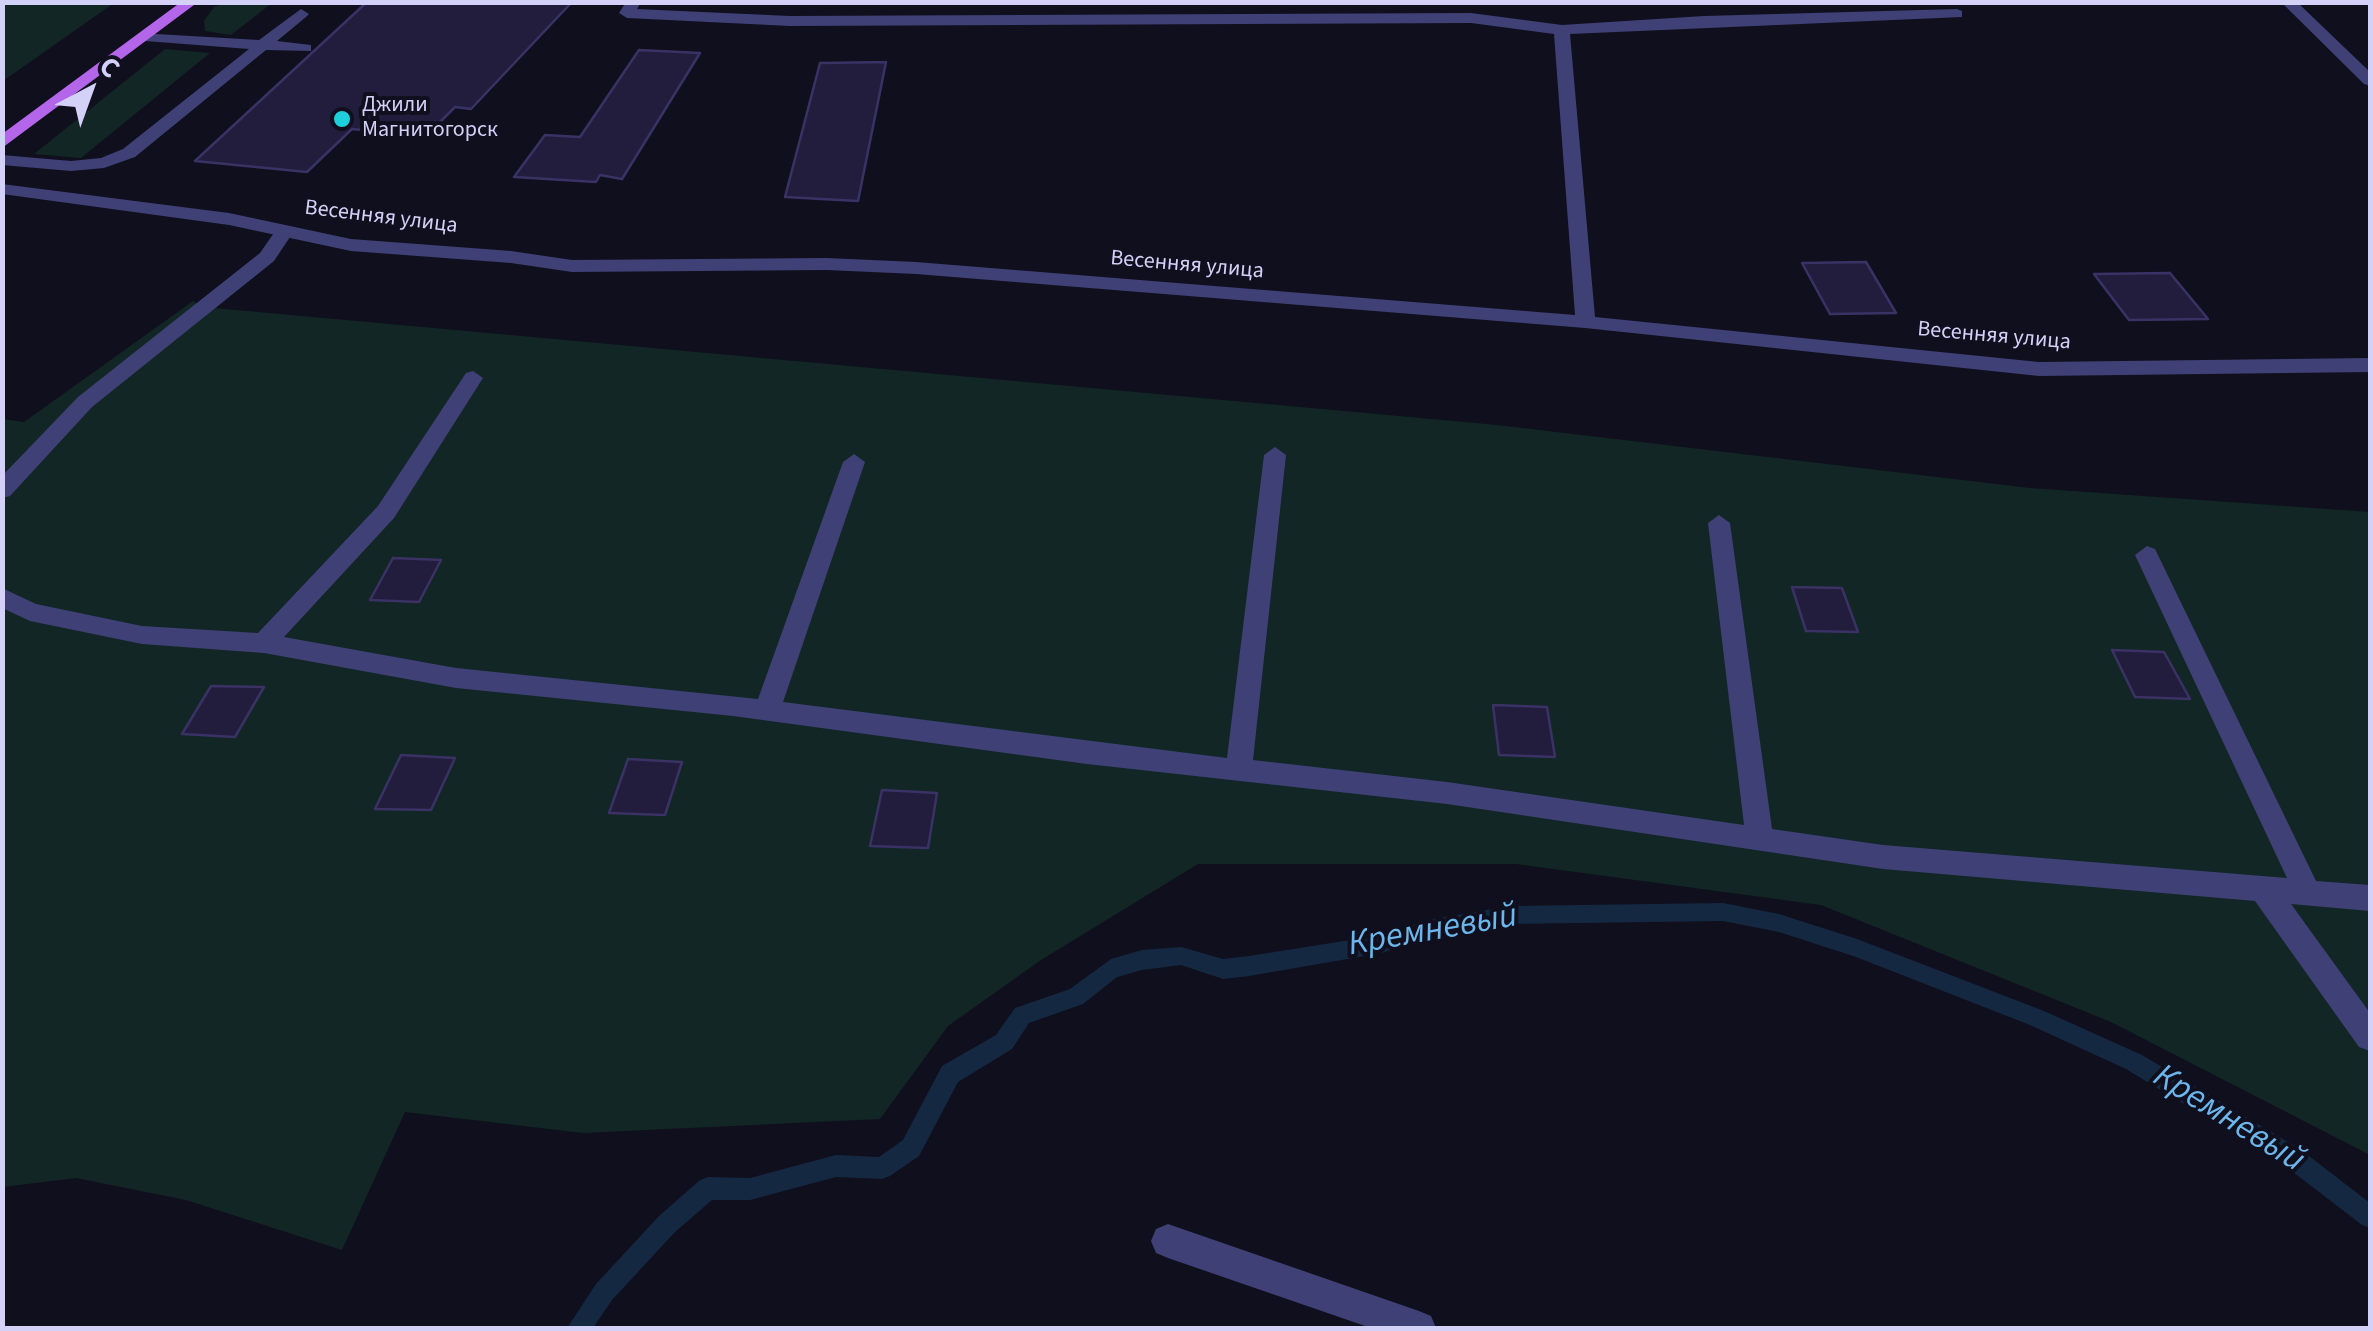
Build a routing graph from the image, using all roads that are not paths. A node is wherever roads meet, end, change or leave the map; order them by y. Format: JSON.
{"nodes":[{"id":1,"x":191,"y":2,"type":"edge"},
{"id":2,"x":634,"y":2,"type":"edge"},
{"id":3,"x":2288,"y":2,"type":"edge"},
{"id":4,"x":1338,"y":11,"type":"edge"},
{"id":5,"x":301,"y":14,"type":"dead end"},
{"id":6,"x":1957,"y":14,"type":"dead end"},
{"id":7,"x":1562,"y":30,"type":"junction"},
{"id":8,"x":146,"y":36,"type":"junction"},
{"id":9,"x":261,"y":46,"type":"junction"},
{"id":10,"x":305,"y":48,"type":"dead end"},
{"id":11,"x":2370,"y":81,"type":"edge"},
{"id":12,"x":2,"y":143,"type":"edge"},
{"id":13,"x":2,"y":160,"type":"edge"},
{"id":14,"x":2,"y":189,"type":"edge"},
{"id":15,"x":286,"y":231,"type":"junction"},
{"id":16,"x":1584,"y":322,"type":"junction"},
{"id":17,"x":2370,"y":365,"type":"edge"},
{"id":18,"x":472,"y":378,"type":"dead end"},
{"id":19,"x":1275,"y":455,"type":"dead end"},
{"id":20,"x":854,"y":462,"type":"dead end"},
{"id":21,"x":2,"y":490,"type":"edge"},
{"id":22,"x":1719,"y":523,"type":"dead end"},
{"id":23,"x":2147,"y":556,"type":"dead end"},
{"id":24,"x":2,"y":597,"type":"edge"},
{"id":25,"x":264,"y":643,"type":"junction"},
{"id":26,"x":768,"y":710,"type":"junction"},
{"id":27,"x":1239,"y":770,"type":"junction"},
{"id":28,"x":1759,"y":838,"type":"junction"},
{"id":29,"x":2263,"y":889,"type":"junction"},
{"id":30,"x":2308,"y":893,"type":"junction"},
{"id":31,"x":2370,"y":898,"type":"edge"},
{"id":32,"x":2370,"y":1037,"type":"edge"},
{"id":33,"x":1168,"y":1241,"type":"dead end"},
{"id":34,"x":1419,"y":1328,"type":"edge"}],
"edges":[{"from":1,"to":8,"type":"main road"},
{"from":2,"to":4,"type":"street"},
{"from":3,"to":11,"type":"street"},
{"from":4,"to":7,"type":"street"},
{"from":5,"to":9,"type":"street"},
{"from":6,"to":7,"type":"street"},
{"from":7,"to":16,"type":"street"},
{"from":8,"to":9,"type":"street"},
{"from":8,"to":12,"type":"main road"},
{"from":9,"to":10,"type":"street"},
{"from":9,"to":13,"type":"street"},
{"from":14,"to":15,"type":"street","name":"Весенняя улица"},
{"from":15,"to":16,"type":"street","name":"Весенняя улица"},
{"from":15,"to":21,"type":"street"},
{"from":16,"to":17,"type":"street","name":"Весенняя улица"},
{"from":18,"to":25,"type":"street"},
{"from":19,"to":27,"type":"street"},
{"from":20,"to":26,"type":"street"},
{"from":22,"to":28,"type":"street"},
{"from":23,"to":30,"type":"street"},
{"from":24,"to":25,"type":"street"},
{"from":25,"to":26,"type":"street"},
{"from":26,"to":27,"type":"street"},
{"from":27,"to":28,"type":"street"},
{"from":28,"to":29,"type":"street"},
{"from":29,"to":30,"type":"street"},
{"from":29,"to":32,"type":"street"},
{"from":30,"to":31,"type":"street"},
{"from":33,"to":34,"type":"street"}]}
